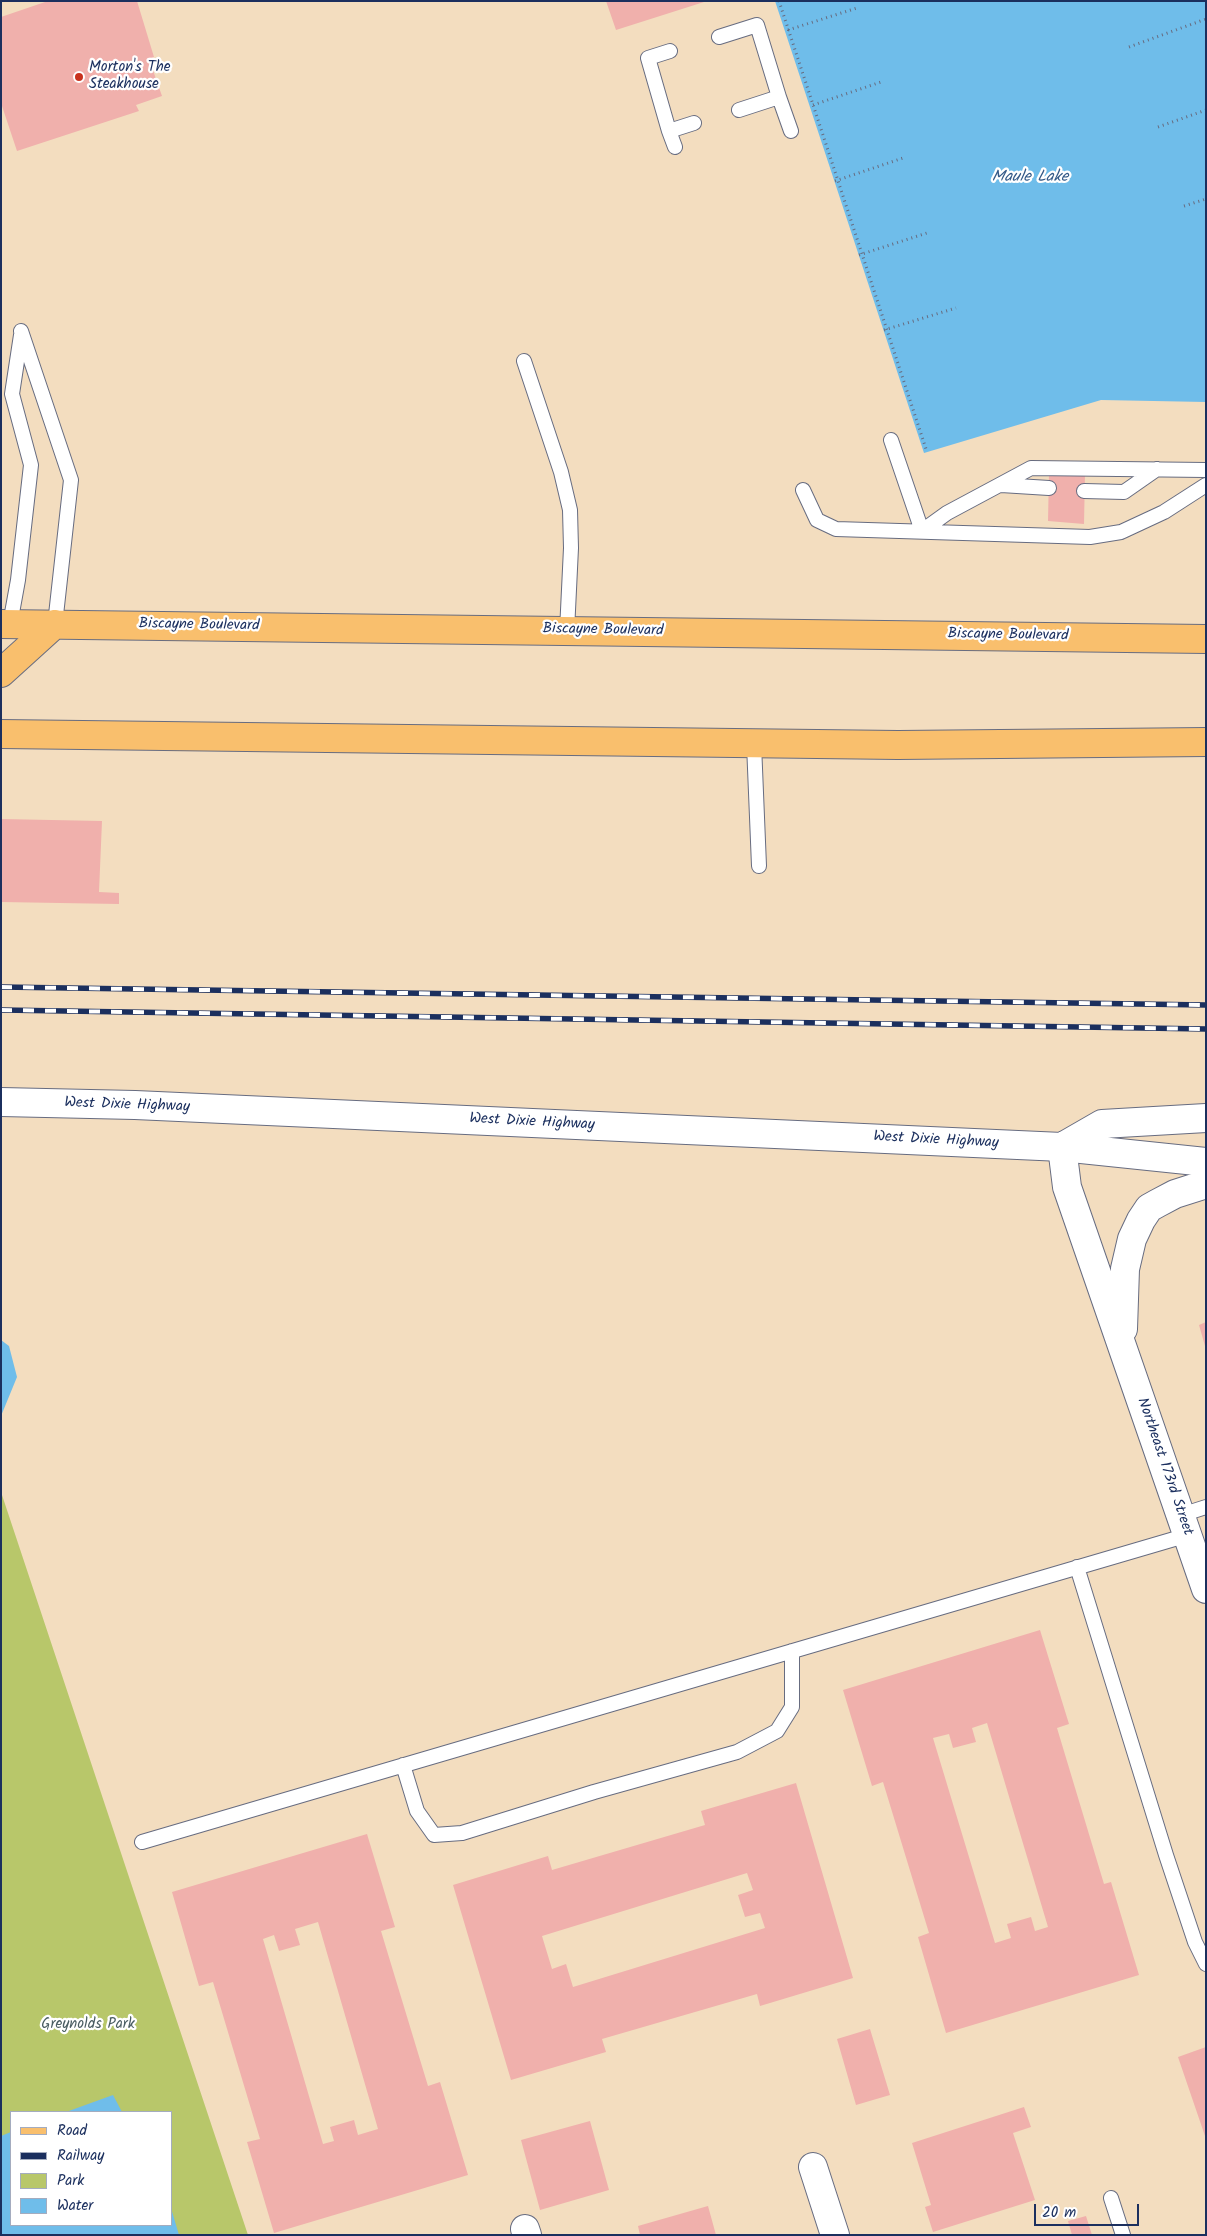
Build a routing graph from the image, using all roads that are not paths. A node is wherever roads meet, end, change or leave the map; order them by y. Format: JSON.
{"nodes":[{"id":1,"x":719,"y":36,"type":"dead end"},
{"id":2,"x":670,"y":51,"type":"dead end"},
{"id":3,"x":780,"y":97,"type":"junction"},
{"id":4,"x":739,"y":110,"type":"dead end"},
{"id":5,"x":694,"y":123,"type":"dead end"},
{"id":6,"x":669,"y":131,"type":"junction"},
{"id":7,"x":791,"y":131,"type":"dead end"},
{"id":8,"x":675,"y":147,"type":"dead end"},
{"id":9,"x":524,"y":362,"type":"dead end"},
{"id":10,"x":891,"y":440,"type":"dead end"},
{"id":11,"x":1157,"y":469,"type":"junction"},
{"id":12,"x":1206,"y":470,"type":"edge"},
{"id":13,"x":1001,"y":485,"type":"junction"},
{"id":14,"x":1206,"y":485,"type":"edge"},
{"id":15,"x":1049,"y":488,"type":"dead end"},
{"id":16,"x":803,"y":490,"type":"dead end"},
{"id":17,"x":1084,"y":492,"type":"dead end"},
{"id":18,"x":922,"y":531,"type":"junction"},
{"id":19,"x":6,"y":624,"type":"edge"},
{"id":20,"x":55,"y":624,"type":"junction"},
{"id":21,"x":567,"y":631,"type":"junction"},
{"id":22,"x":1206,"y":638,"type":"edge"},
{"id":23,"x":1,"y":672,"type":"edge"},
{"id":24,"x":1,"y":734,"type":"edge"},
{"id":25,"x":1206,"y":742,"type":"edge"},
{"id":26,"x":754,"y":744,"type":"junction"},
{"id":27,"x":759,"y":866,"type":"dead end"},
{"id":28,"x":1,"y":1102,"type":"edge"},
{"id":29,"x":1206,"y":1118,"type":"edge"},
{"id":30,"x":1062,"y":1147,"type":"junction"},
{"id":31,"x":1206,"y":1162,"type":"edge"},
{"id":32,"x":1206,"y":1184,"type":"edge"},
{"id":33,"x":1122,"y":1345,"type":"junction"},
{"id":34,"x":1192,"y":1519,"type":"edge"},
{"id":35,"x":1078,"y":1567,"type":"junction"},
{"id":36,"x":1206,"y":1589,"type":"edge"},
{"id":37,"x":792,"y":1651,"type":"junction"},
{"id":38,"x":403,"y":1765,"type":"junction"},
{"id":39,"x":142,"y":1842,"type":"dead end"},
{"id":40,"x":1206,"y":1964,"type":"edge"},
{"id":41,"x":813,"y":2167,"type":"dead end"},
{"id":42,"x":1111,"y":2198,"type":"dead end"},
{"id":43,"x":835,"y":2235,"type":"edge"},
{"id":44,"x":1123,"y":2235,"type":"edge"}],
"edges":[{"from":1,"to":3,"type":"lane"},
{"from":2,"to":6,"type":"lane"},
{"from":3,"to":4,"type":"lane"},
{"from":3,"to":7,"type":"lane"},
{"from":5,"to":6,"type":"lane"},
{"from":6,"to":8,"type":"lane"},
{"from":9,"to":21,"type":"lane"},
{"from":10,"to":18,"type":"lane"},
{"from":11,"to":12,"type":"lane"},
{"from":11,"to":13,"type":"lane"},
{"from":11,"to":17,"type":"lane"},
{"from":13,"to":15,"type":"lane"},
{"from":13,"to":18,"type":"lane"},
{"from":14,"to":18,"type":"lane"},
{"from":16,"to":18,"type":"lane"},
{"from":19,"to":20,"type":"main road","name":"Biscayne Boulevard"},
{"from":19,"to":20,"type":"lane"},
{"from":20,"to":21,"type":"main road","name":"Biscayne Boulevard"},
{"from":20,"to":23,"type":"main road"},
{"from":21,"to":22,"type":"main road","name":"Biscayne Boulevard"},
{"from":24,"to":26,"type":"main road"},
{"from":25,"to":26,"type":"main road"},
{"from":26,"to":27,"type":"lane"},
{"from":28,"to":30,"type":"street","name":"West Dixie Highway"},
{"from":29,"to":30,"type":"street"},
{"from":30,"to":31,"type":"street","name":"West Dixie Highway"},
{"from":30,"to":33,"type":"street","name":"Northeast 173rd Street"},
{"from":32,"to":33,"type":"street","name":"Northeast 173rd Street"},
{"from":33,"to":34,"type":"street","name":"Northeast 173rd Street"},
{"from":34,"to":35,"type":"lane"},
{"from":34,"to":36,"type":"street","name":"Northeast 173rd Street"},
{"from":35,"to":37,"type":"lane"},
{"from":35,"to":40,"type":"lane"},
{"from":37,"to":38,"type":"lane"},
{"from":37,"to":38,"type":"lane"},
{"from":38,"to":39,"type":"lane"},
{"from":41,"to":43,"type":"street"},
{"from":42,"to":44,"type":"lane"}]}
